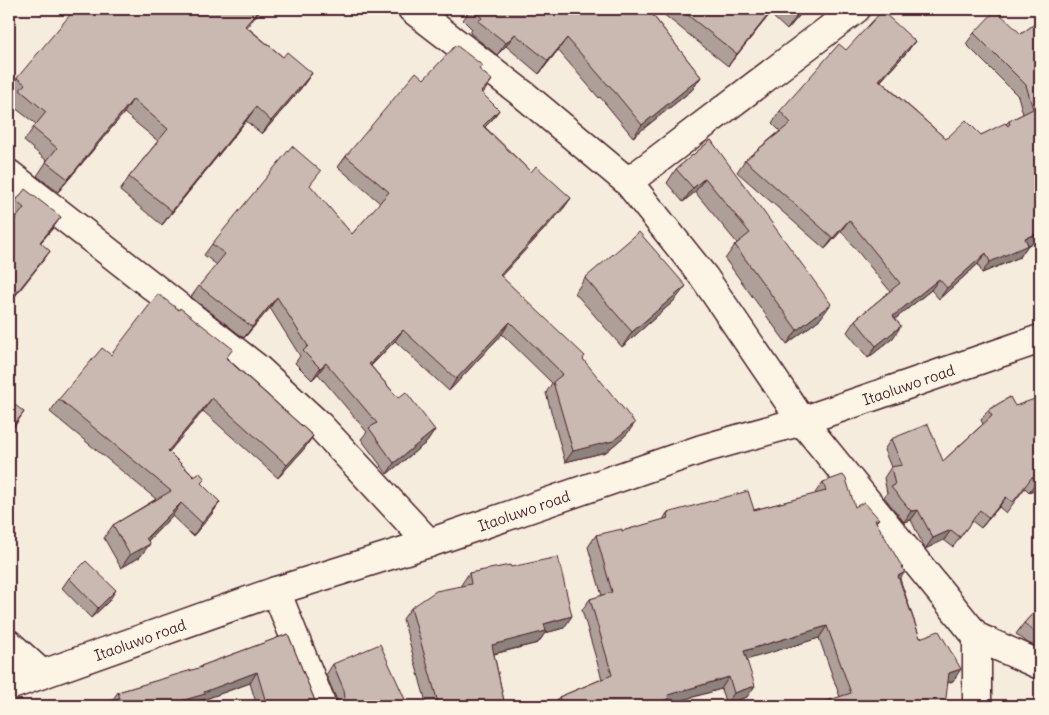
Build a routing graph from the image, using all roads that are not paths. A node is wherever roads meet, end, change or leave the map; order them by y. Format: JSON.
{"nodes":[{"id":1,"x":412,"y":9,"type":"edge"},
{"id":2,"x":856,"y":9,"type":"edge"},
{"id":3,"x":9,"y":174,"type":"edge"},
{"id":4,"x":628,"y":182,"type":"junction"},
{"id":5,"x":1040,"y":338,"type":"edge"},
{"id":6,"x":802,"y":422,"type":"junction"},
{"id":7,"x":429,"y":543,"type":"junction"},
{"id":8,"x":276,"y":591,"type":"junction"},
{"id":9,"x":977,"y":637,"type":"junction"},
{"id":10,"x":9,"y":644,"type":"edge"},
{"id":11,"x":1040,"y":665,"type":"edge"},
{"id":12,"x":41,"y":673,"type":"junction"},
{"id":13,"x":9,"y":686,"type":"edge"},
{"id":14,"x":322,"y":706,"type":"edge"},
{"id":15,"x":977,"y":706,"type":"edge"}],
"edges":[{"from":1,"to":4,"type":"street"},
{"from":2,"to":4,"type":"street"},
{"from":3,"to":7,"type":"street"},
{"from":4,"to":6,"type":"street"},
{"from":5,"to":6,"type":"street","name":"Itaoluwo road"},
{"from":6,"to":7,"type":"street","name":"Itaoluwo road"},
{"from":6,"to":9,"type":"street"},
{"from":7,"to":8,"type":"street","name":"Itaoluwo road"},
{"from":8,"to":12,"type":"street","name":"Itaoluwo road"},
{"from":8,"to":14,"type":"street"},
{"from":9,"to":11,"type":"street"},
{"from":9,"to":15,"type":"street"},
{"from":10,"to":12,"type":"street"},
{"from":12,"to":13,"type":"street","name":"Itaoluwo road"}]}
